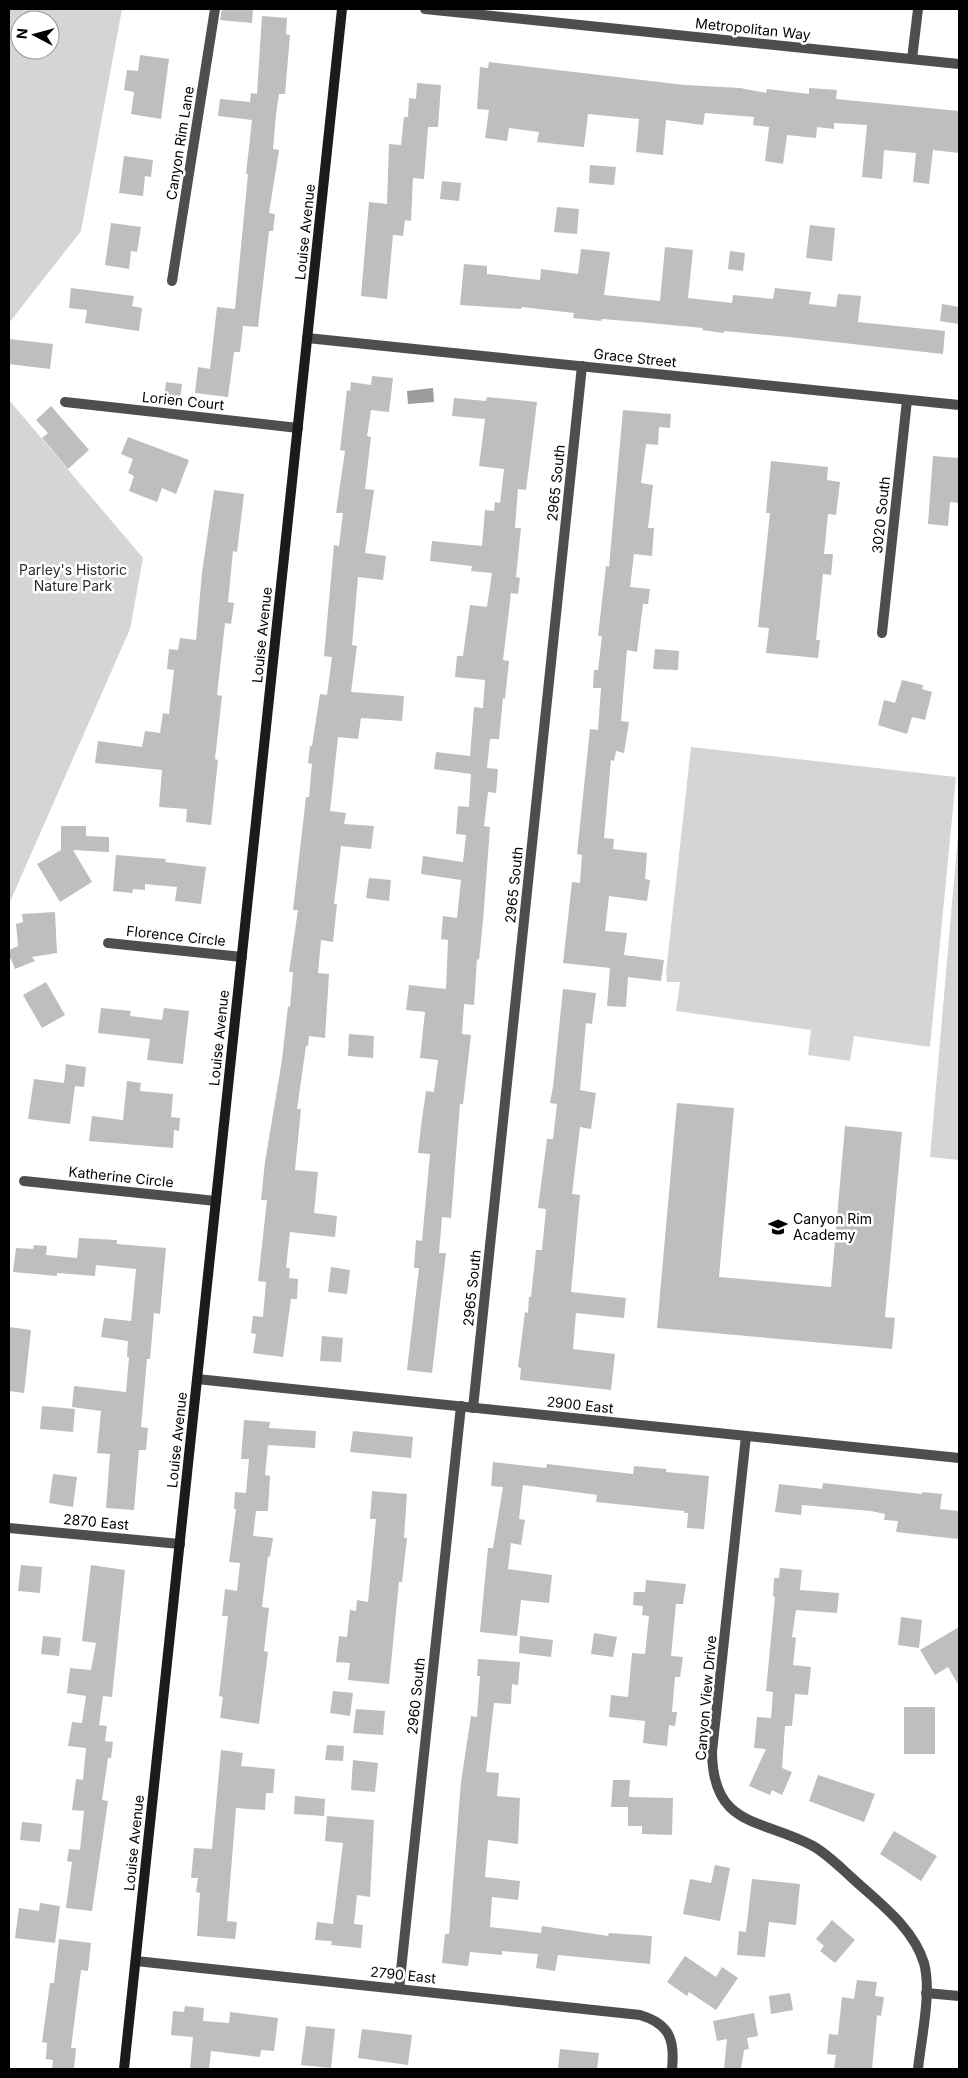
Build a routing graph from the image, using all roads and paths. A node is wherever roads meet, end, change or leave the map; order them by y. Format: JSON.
{"nodes":[{"id":1,"x":215,"y":9,"type":"edge"},
{"id":2,"x":342,"y":9,"type":"edge"},
{"id":3,"x":425,"y":9,"type":"edge"},
{"id":4,"x":918,"y":9,"type":"edge"},
{"id":5,"x":912,"y":59,"type":"junction"},
{"id":6,"x":959,"y":64,"type":"edge"},
{"id":7,"x":172,"y":281,"type":"dead end"},
{"id":8,"x":307,"y":338,"type":"junction"},
{"id":9,"x":582,"y":366,"type":"junction"},
{"id":10,"x":906,"y":400,"type":"junction"},
{"id":11,"x":65,"y":402,"type":"dead end"},
{"id":12,"x":959,"y":405,"type":"edge"},
{"id":13,"x":298,"y":428,"type":"junction"},
{"id":14,"x":882,"y":633,"type":"dead end"},
{"id":15,"x":108,"y":943,"type":"dead end"},
{"id":16,"x":242,"y":957,"type":"junction"},
{"id":17,"x":24,"y":1181,"type":"dead end"},
{"id":18,"x":216,"y":1201,"type":"junction"},
{"id":19,"x":197,"y":1379,"type":"junction"},
{"id":20,"x":461,"y":1406,"type":"junction"},
{"id":21,"x":473,"y":1408,"type":"junction"},
{"id":22,"x":746,"y":1436,"type":"junction"},
{"id":23,"x":959,"y":1458,"type":"edge"},
{"id":24,"x":9,"y":1528,"type":"edge"},
{"id":25,"x":180,"y":1544,"type":"junction"},
{"id":26,"x":136,"y":1961,"type":"junction"},
{"id":27,"x":399,"y":1989,"type":"junction"},
{"id":28,"x":926,"y":1993,"type":"junction"},
{"id":29,"x":959,"y":1996,"type":"edge"},
{"id":30,"x":124,"y":2069,"type":"edge"},
{"id":31,"x":672,"y":2069,"type":"edge"},
{"id":32,"x":918,"y":2069,"type":"edge"}],
"edges":[{"from":1,"to":7,"type":"street","name":"Canyon Rim Lane"},
{"from":2,"to":8,"type":"street","name":"Louise Avenue"},
{"from":3,"to":5,"type":"street","name":"Metropolitan Way"},
{"from":4,"to":5,"type":"street"},
{"from":5,"to":6,"type":"street","name":"Metropolitan Way"},
{"from":8,"to":9,"type":"street","name":"Grace Street"},
{"from":8,"to":13,"type":"street","name":"Louise Avenue"},
{"from":9,"to":10,"type":"street","name":"Grace Street"},
{"from":9,"to":21,"type":"street","name":"2965 South"},
{"from":10,"to":12,"type":"street","name":"Grace Street"},
{"from":10,"to":14,"type":"street","name":"3020 South"},
{"from":11,"to":13,"type":"street","name":"Lorien Court"},
{"from":13,"to":16,"type":"street","name":"Louise Avenue"},
{"from":15,"to":16,"type":"street","name":"Florence Circle"},
{"from":16,"to":18,"type":"street","name":"Louise Avenue"},
{"from":17,"to":18,"type":"street","name":"Katherine Circle"},
{"from":18,"to":19,"type":"street","name":"Louise Avenue"},
{"from":19,"to":20,"type":"street","name":"2900 East"},
{"from":19,"to":25,"type":"street","name":"Louise Avenue"},
{"from":20,"to":21,"type":"street","name":"2900 East"},
{"from":20,"to":27,"type":"street","name":"2960 South"},
{"from":21,"to":22,"type":"street","name":"2900 East"},
{"from":22,"to":23,"type":"street","name":"2900 East"},
{"from":22,"to":28,"type":"street","name":"Canyon View Drive"},
{"from":24,"to":25,"type":"street","name":"2870 East"},
{"from":25,"to":26,"type":"street","name":"Louise Avenue"},
{"from":26,"to":27,"type":"street","name":"2790 East"},
{"from":26,"to":30,"type":"street","name":"Louise Avenue"},
{"from":27,"to":31,"type":"street","name":"2790 East"},
{"from":28,"to":29,"type":"street"},
{"from":28,"to":32,"type":"street","name":"Canyon View Drive"}]}
